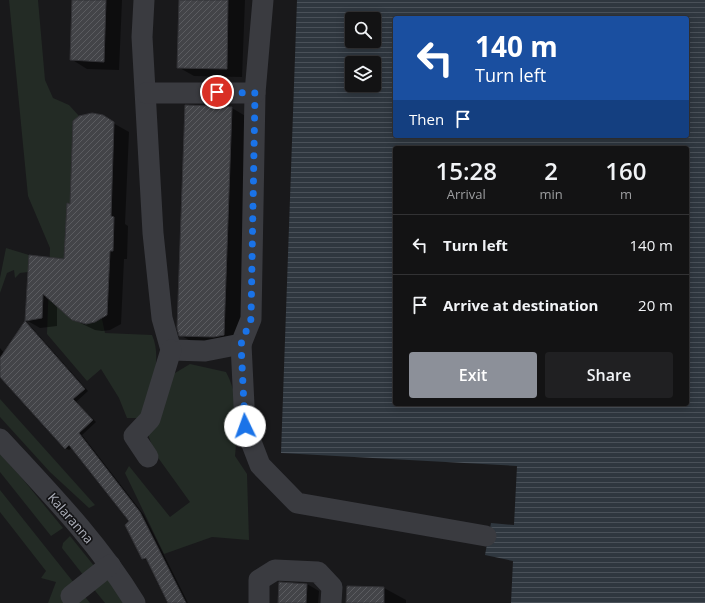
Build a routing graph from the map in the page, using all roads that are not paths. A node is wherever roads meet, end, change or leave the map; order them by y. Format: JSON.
{"nodes":[{"id":1,"x":144,"y":0,"type":"edge"},
{"id":2,"x":264,"y":0,"type":"edge"},
{"id":3,"x":146,"y":93,"type":"junction"},
{"id":4,"x":255,"y":93,"type":"junction"},
{"id":5,"x":241,"y":344,"type":"junction"},
{"id":6,"x":171,"y":350,"type":"junction"},
{"id":7,"x":0,"y":438,"type":"edge"},
{"id":8,"x":148,"y":457,"type":"dead end"},
{"id":9,"x":486,"y":536,"type":"dead end"},
{"id":10,"x":110,"y":565,"type":"junction"},
{"id":11,"x":71,"y":596,"type":"dead end"},
{"id":12,"x":135,"y":603,"type":"edge"},
{"id":13,"x":260,"y":603,"type":"edge"},
{"id":14,"x":331,"y":603,"type":"edge"}],
"edges":[{"from":1,"to":3,"type":"street"},
{"from":2,"to":4,"type":"street"},
{"from":3,"to":4,"type":"street"},
{"from":3,"to":6,"type":"street"},
{"from":4,"to":5,"type":"street"},
{"from":5,"to":6,"type":"street"},
{"from":5,"to":9,"type":"street"},
{"from":6,"to":8,"type":"street"},
{"from":7,"to":10,"type":"street","name":"Kalaranna"},
{"from":10,"to":11,"type":"street"},
{"from":10,"to":12,"type":"street","name":"Kalaranna"},
{"from":13,"to":14,"type":"street"}]}
